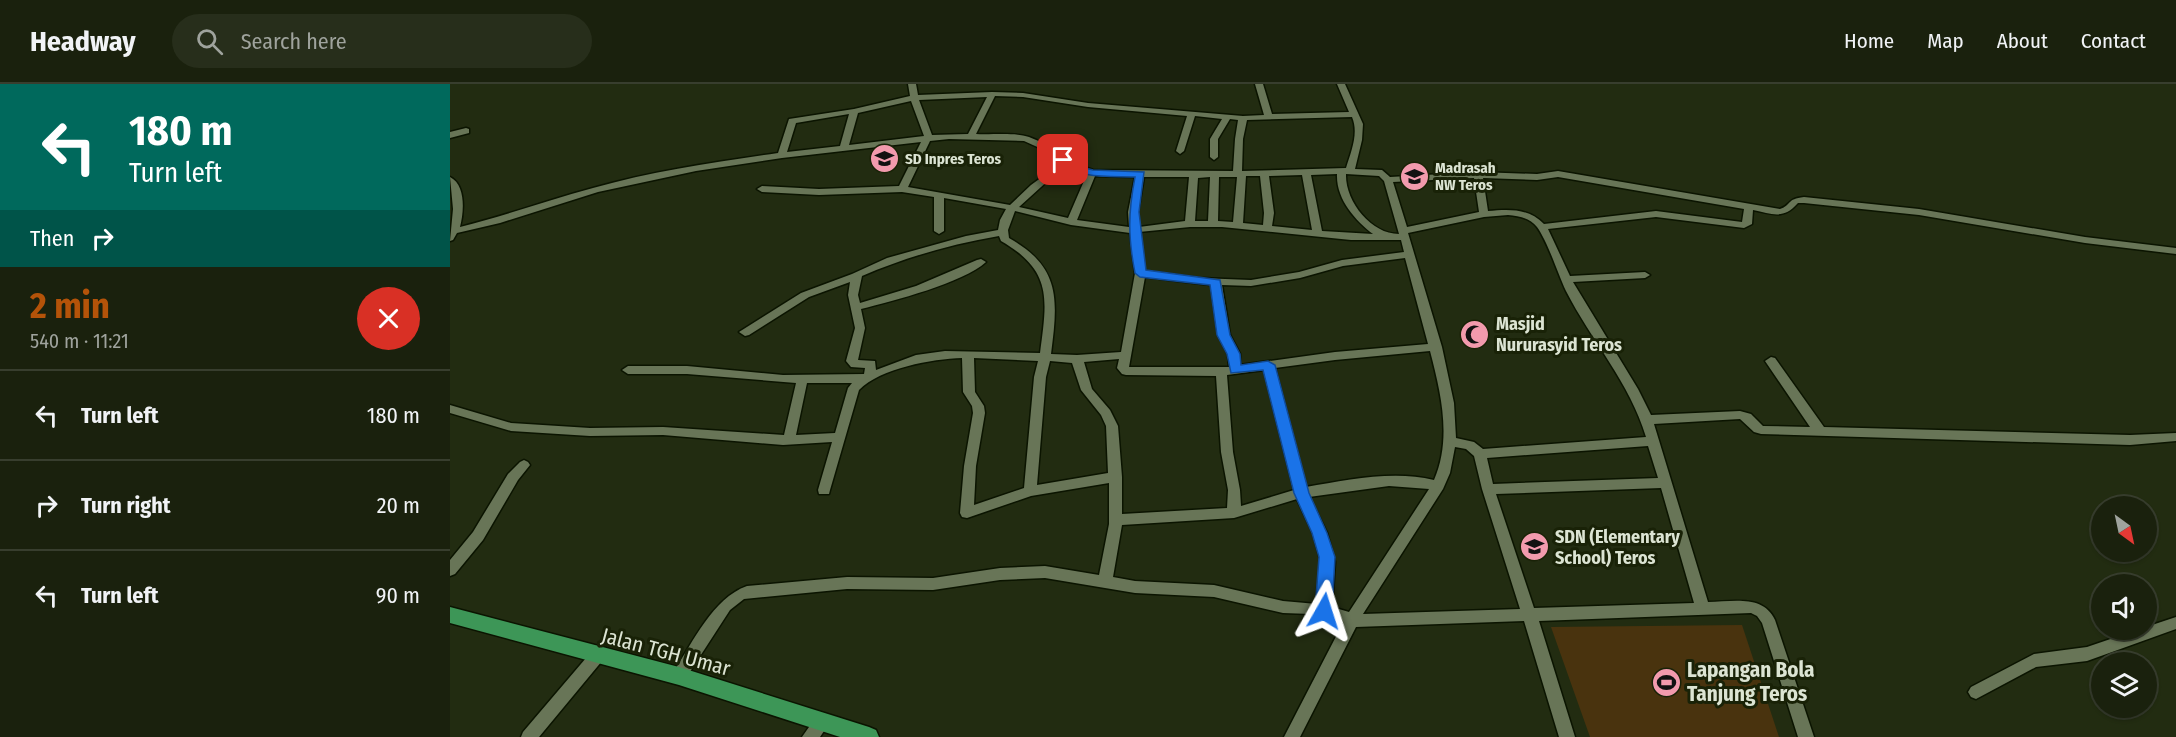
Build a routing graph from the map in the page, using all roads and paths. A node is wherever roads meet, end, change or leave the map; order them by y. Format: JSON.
{"nodes":[{"id":1,"x":912,"y":84,"type":"edge"},
{"id":2,"x":1258,"y":84,"type":"edge"},
{"id":3,"x":1341,"y":84,"type":"edge"},
{"id":4,"x":992,"y":94,"type":"junction"},
{"id":5,"x":913,"y":98,"type":"junction"},
{"id":6,"x":854,"y":111,"type":"junction"},
{"id":7,"x":1192,"y":114,"type":"junction"},
{"id":8,"x":1356,"y":114,"type":"junction"},
{"id":9,"x":1227,"y":117,"type":"junction"},
{"id":10,"x":1243,"y":118,"type":"junction"},
{"id":11,"x":1269,"y":118,"type":"junction"},
{"id":12,"x":466,"y":131,"type":"dead end"},
{"id":13,"x":450,"y":135,"type":"edge"},
{"id":14,"x":971,"y":136,"type":"junction"},
{"id":15,"x":928,"y":138,"type":"junction"},
{"id":16,"x":844,"y":148,"type":"junction"},
{"id":17,"x":1180,"y":152,"type":"dead end"},
{"id":18,"x":782,"y":155,"type":"junction"},
{"id":19,"x":1214,"y":157,"type":"dead end"},
{"id":20,"x":1346,"y":171,"type":"junction"},
{"id":21,"x":1306,"y":172,"type":"junction"},
{"id":22,"x":1092,"y":173,"type":"junction"},
{"id":23,"x":1264,"y":173,"type":"junction"},
{"id":24,"x":1140,"y":174,"type":"junction"},
{"id":25,"x":1215,"y":174,"type":"junction"},
{"id":26,"x":1240,"y":174,"type":"junction"},
{"id":27,"x":1049,"y":175,"type":"dead end"},
{"id":28,"x":1194,"y":175,"type":"junction"},
{"id":29,"x":1478,"y":175,"type":"junction"},
{"id":30,"x":450,"y":180,"type":"edge"},
{"id":31,"x":1388,"y":180,"type":"junction"},
{"id":32,"x":762,"y":189,"type":"dead end"},
{"id":33,"x":902,"y":189,"type":"junction"},
{"id":34,"x":939,"y":194,"type":"junction"},
{"id":35,"x":1749,"y":206,"type":"junction"},
{"id":36,"x":1012,"y":207,"type":"junction"},
{"id":37,"x":1484,"y":214,"type":"junction"},
{"id":38,"x":1071,"y":222,"type":"junction"},
{"id":39,"x":1190,"y":224,"type":"junction"},
{"id":40,"x":1214,"y":224,"type":"junction"},
{"id":41,"x":1238,"y":225,"type":"junction"},
{"id":42,"x":1542,"y":227,"type":"junction"},
{"id":43,"x":1268,"y":228,"type":"junction"},
{"id":44,"x":1134,"y":230,"type":"junction"},
{"id":45,"x":939,"y":231,"type":"dead end"},
{"id":46,"x":1003,"y":232,"type":"junction"},
{"id":47,"x":1318,"y":234,"type":"junction"},
{"id":48,"x":1403,"y":234,"type":"junction"},
{"id":49,"x":451,"y":236,"type":"edge"},
{"id":50,"x":1386,"y":238,"type":"junction"},
{"id":51,"x":2176,"y":251,"type":"edge"},
{"id":52,"x":1409,"y":254,"type":"junction"},
{"id":53,"x":981,"y":262,"type":"dead end"},
{"id":54,"x":1140,"y":273,"type":"junction"},
{"id":55,"x":1645,"y":275,"type":"dead end"},
{"id":56,"x":856,"y":276,"type":"junction"},
{"id":57,"x":1567,"y":279,"type":"junction"},
{"id":58,"x":1216,"y":282,"type":"junction"},
{"id":59,"x":856,"y":307,"type":"junction"},
{"id":60,"x":745,"y":332,"type":"dead end"},
{"id":61,"x":1436,"y":347,"type":"junction"},
{"id":62,"x":968,"y":354,"type":"junction"},
{"id":63,"x":1126,"y":355,"type":"junction"},
{"id":64,"x":1045,"y":357,"type":"junction"},
{"id":65,"x":1077,"y":359,"type":"junction"},
{"id":66,"x":1771,"y":361,"type":"dead end"},
{"id":67,"x":1268,"y":365,"type":"junction"},
{"id":68,"x":628,"y":370,"type":"dead end"},
{"id":69,"x":1235,"y":370,"type":"junction"},
{"id":70,"x":1221,"y":372,"type":"junction"},
{"id":71,"x":867,"y":378,"type":"junction"},
{"id":72,"x":802,"y":380,"type":"junction"},
{"id":73,"x":450,"y":409,"type":"edge"},
{"id":74,"x":1647,"y":420,"type":"junction"},
{"id":75,"x":1819,"y":430,"type":"junction"},
{"id":76,"x":840,"y":437,"type":"junction"},
{"id":77,"x":2176,"y":437,"type":"edge"},
{"id":78,"x":789,"y":440,"type":"junction"},
{"id":79,"x":1653,"y":441,"type":"junction"},
{"id":80,"x":1450,"y":442,"type":"junction"},
{"id":81,"x":1480,"y":454,"type":"junction"},
{"id":82,"x":524,"y":465,"type":"dead end"},
{"id":83,"x":1116,"y":477,"type":"junction"},
{"id":84,"x":1665,"y":483,"type":"junction"},
{"id":85,"x":1438,"y":486,"type":"junction"},
{"id":86,"x":1488,"y":489,"type":"junction"},
{"id":87,"x":824,"y":490,"type":"dead end"},
{"id":88,"x":1030,"y":491,"type":"junction"},
{"id":89,"x":1302,"y":493,"type":"junction"},
{"id":90,"x":1234,"y":513,"type":"junction"},
{"id":91,"x":1117,"y":520,"type":"junction"},
{"id":92,"x":450,"y":570,"type":"edge"},
{"id":93,"x":1104,"y":583,"type":"junction"},
{"id":94,"x":1702,"y":607,"type":"junction"},
{"id":95,"x":1324,"y":611,"type":"junction"},
{"id":96,"x":1530,"y":616,"type":"junction"},
{"id":97,"x":453,"y":619,"type":"edge"},
{"id":98,"x":1352,"y":620,"type":"junction"},
{"id":99,"x":2176,"y":622,"type":"edge"},
{"id":100,"x":597,"y":656,"type":"junction"},
{"id":101,"x":679,"y":676,"type":"junction"},
{"id":102,"x":1976,"y":692,"type":"dead end"},
{"id":103,"x":816,"y":729,"type":"edge"},
{"id":104,"x":529,"y":737,"type":"edge"},
{"id":105,"x":869,"y":737,"type":"edge"},
{"id":106,"x":1292,"y":737,"type":"edge"},
{"id":107,"x":1567,"y":737,"type":"edge"},
{"id":108,"x":1806,"y":737,"type":"edge"}],
"edges":[{"from":1,"to":5,"type":"street"},
{"from":2,"to":11,"type":"street"},
{"from":3,"to":8,"type":"street"},
{"from":4,"to":5,"type":"street"},
{"from":4,"to":7,"type":"street"},
{"from":4,"to":14,"type":"street"},
{"from":5,"to":6,"type":"street"},
{"from":5,"to":15,"type":"street"},
{"from":6,"to":16,"type":"street"},
{"from":6,"to":18,"type":"street"},
{"from":7,"to":9,"type":"street"},
{"from":7,"to":17,"type":"street"},
{"from":8,"to":11,"type":"street"},
{"from":8,"to":20,"type":"street"},
{"from":9,"to":10,"type":"street"},
{"from":9,"to":19,"type":"street"},
{"from":10,"to":11,"type":"street"},
{"from":10,"to":26,"type":"street"},
{"from":12,"to":13,"type":"street"},
{"from":14,"to":15,"type":"street"},
{"from":14,"to":22,"type":"street"},
{"from":15,"to":16,"type":"street"},
{"from":15,"to":33,"type":"street"},
{"from":16,"to":18,"type":"street"},
{"from":18,"to":49,"type":"street"},
{"from":20,"to":21,"type":"street"},
{"from":20,"to":31,"type":"street"},
{"from":20,"to":50,"type":"street"},
{"from":21,"to":23,"type":"street"},
{"from":21,"to":47,"type":"street"},
{"from":22,"to":24,"type":"street"},
{"from":22,"to":38,"type":"street"},
{"from":23,"to":26,"type":"street"},
{"from":23,"to":43,"type":"street"},
{"from":24,"to":28,"type":"street"},
{"from":24,"to":44,"type":"street"},
{"from":25,"to":26,"type":"street"},
{"from":25,"to":28,"type":"street"},
{"from":25,"to":40,"type":"street"},
{"from":26,"to":41,"type":"street"},
{"from":27,"to":36,"type":"street"},
{"from":28,"to":39,"type":"street"},
{"from":29,"to":31,"type":"street"},
{"from":29,"to":35,"type":"street"},
{"from":29,"to":37,"type":"street"},
{"from":30,"to":49,"type":"street"},
{"from":31,"to":48,"type":"street"},
{"from":32,"to":33,"type":"street"},
{"from":33,"to":34,"type":"street"},
{"from":34,"to":36,"type":"street"},
{"from":34,"to":45,"type":"street"},
{"from":35,"to":42,"type":"street"},
{"from":35,"to":51,"type":"street"},
{"from":36,"to":38,"type":"street"},
{"from":36,"to":46,"type":"street"},
{"from":37,"to":42,"type":"street"},
{"from":37,"to":48,"type":"street"},
{"from":38,"to":44,"type":"street"},
{"from":39,"to":40,"type":"street"},
{"from":39,"to":44,"type":"street"},
{"from":40,"to":41,"type":"street"},
{"from":41,"to":43,"type":"street"},
{"from":42,"to":57,"type":"street"},
{"from":43,"to":47,"type":"street"},
{"from":44,"to":54,"type":"street"},
{"from":46,"to":56,"type":"street"},
{"from":46,"to":64,"type":"street"},
{"from":47,"to":50,"type":"street"},
{"from":48,"to":50,"type":"street"},
{"from":48,"to":52,"type":"street"},
{"from":52,"to":58,"type":"street"},
{"from":52,"to":61,"type":"street"},
{"from":53,"to":59,"type":"street"},
{"from":54,"to":58,"type":"street"},
{"from":54,"to":63,"type":"street"},
{"from":55,"to":57,"type":"street"},
{"from":56,"to":59,"type":"street"},
{"from":56,"to":60,"type":"street"},
{"from":57,"to":74,"type":"street"},
{"from":58,"to":69,"type":"street"},
{"from":59,"to":71,"type":"street"},
{"from":61,"to":67,"type":"street"},
{"from":61,"to":80,"type":"street"},
{"from":62,"to":64,"type":"street"},
{"from":62,"to":71,"type":"street"},
{"from":62,"to":88,"type":"street"},
{"from":63,"to":65,"type":"street"},
{"from":63,"to":70,"type":"street"},
{"from":64,"to":65,"type":"street"},
{"from":64,"to":88,"type":"street"},
{"from":65,"to":83,"type":"street"},
{"from":66,"to":75,"type":"street"},
{"from":67,"to":69,"type":"street"},
{"from":67,"to":89,"type":"street"},
{"from":68,"to":72,"type":"street"},
{"from":69,"to":70,"type":"street"},
{"from":70,"to":90,"type":"street"},
{"from":71,"to":72,"type":"street"},
{"from":71,"to":76,"type":"street"},
{"from":72,"to":78,"type":"street"},
{"from":73,"to":78,"type":"street"},
{"from":74,"to":75,"type":"street"},
{"from":74,"to":79,"type":"street"},
{"from":75,"to":77,"type":"street"},
{"from":76,"to":78,"type":"street"},
{"from":76,"to":87,"type":"street"},
{"from":79,"to":81,"type":"street"},
{"from":79,"to":84,"type":"street"},
{"from":80,"to":81,"type":"street"},
{"from":80,"to":85,"type":"street"},
{"from":81,"to":86,"type":"street"},
{"from":82,"to":92,"type":"street"},
{"from":83,"to":88,"type":"street"},
{"from":83,"to":91,"type":"street"},
{"from":84,"to":86,"type":"street"},
{"from":84,"to":94,"type":"street"},
{"from":85,"to":89,"type":"street"},
{"from":85,"to":98,"type":"street"},
{"from":86,"to":96,"type":"street"},
{"from":89,"to":90,"type":"street"},
{"from":89,"to":95,"type":"street"},
{"from":90,"to":91,"type":"street"},
{"from":91,"to":93,"type":"street"},
{"from":93,"to":95,"type":"street"},
{"from":93,"to":101,"type":"street"},
{"from":94,"to":96,"type":"street"},
{"from":94,"to":108,"type":"street"},
{"from":95,"to":98,"type":"street"},
{"from":96,"to":98,"type":"street"},
{"from":96,"to":107,"type":"street"},
{"from":97,"to":100,"type":"main road","name":"Jalan TGH Umar"},
{"from":98,"to":106,"type":"street"},
{"from":99,"to":102,"type":"street"},
{"from":100,"to":101,"type":"main road","name":"Jalan TGH Umar"},
{"from":100,"to":104,"type":"street"},
{"from":101,"to":103,"type":"main road","name":"Jalan TGH Umar"},
{"from":103,"to":105,"type":"main road","name":"Jalan TGH Umar"}]}
